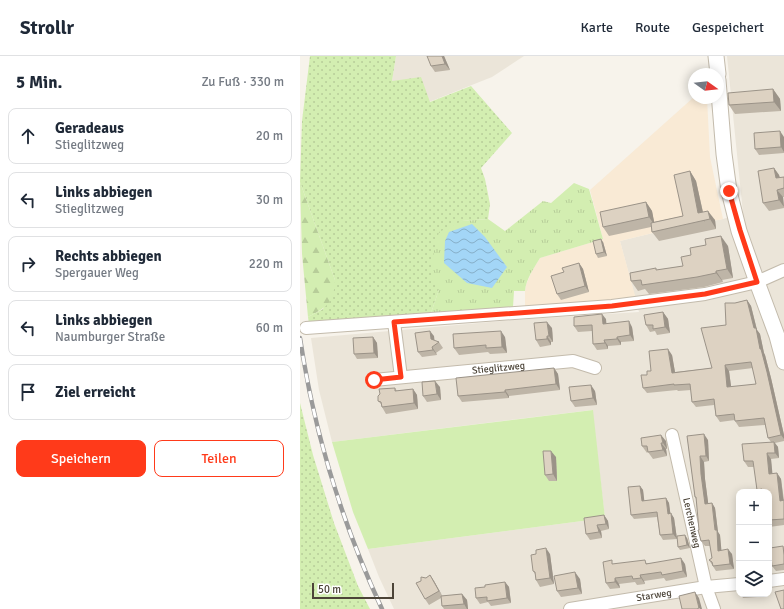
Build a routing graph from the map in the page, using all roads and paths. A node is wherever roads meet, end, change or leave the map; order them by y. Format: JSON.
{"nodes":[{"id":1,"x":716,"y":56,"type":"edge"},
{"id":2,"x":717,"y":68,"type":"edge"},
{"id":3,"x":720,"y":104,"type":"edge"},
{"id":4,"x":784,"y":270,"type":"edge"},
{"id":5,"x":757,"y":282,"type":"junction"},
{"id":6,"x":394,"y":322,"type":"junction"},
{"id":7,"x":306,"y":328,"type":"dead end"},
{"id":8,"x":784,"y":362,"type":"edge"},
{"id":9,"x":596,"y":368,"type":"dead end"},
{"id":10,"x":401,"y":377,"type":"junction"},
{"id":11,"x":374,"y":380,"type":"dead end"},
{"id":12,"x":672,"y":435,"type":"dead end"},
{"id":13,"x":784,"y":579,"type":"edge"},
{"id":14,"x":772,"y":580,"type":"edge"},
{"id":15,"x":736,"y":584,"type":"edge"},
{"id":16,"x":706,"y":587,"type":"junction"},
{"id":17,"x":570,"y":609,"type":"edge"},
{"id":18,"x":714,"y":609,"type":"edge"}],
"edges":[{"from":1,"to":2,"type":"street"},
{"from":3,"to":5,"type":"street"},
{"from":4,"to":5,"type":"street"},
{"from":5,"to":6,"type":"street"},
{"from":5,"to":8,"type":"street"},
{"from":6,"to":7,"type":"street"},
{"from":6,"to":10,"type":"street"},
{"from":9,"to":10,"type":"street","name":"Stieglitzweg"},
{"from":10,"to":11,"type":"street","name":"Stieglitzweg"},
{"from":12,"to":16,"type":"street","name":"Lerchenweg"},
{"from":13,"to":14,"type":"street"},
{"from":15,"to":16,"type":"street","name":"Starweg"},
{"from":16,"to":17,"type":"street","name":"Starweg"},
{"from":16,"to":18,"type":"street","name":"Lerchenweg"}]}
